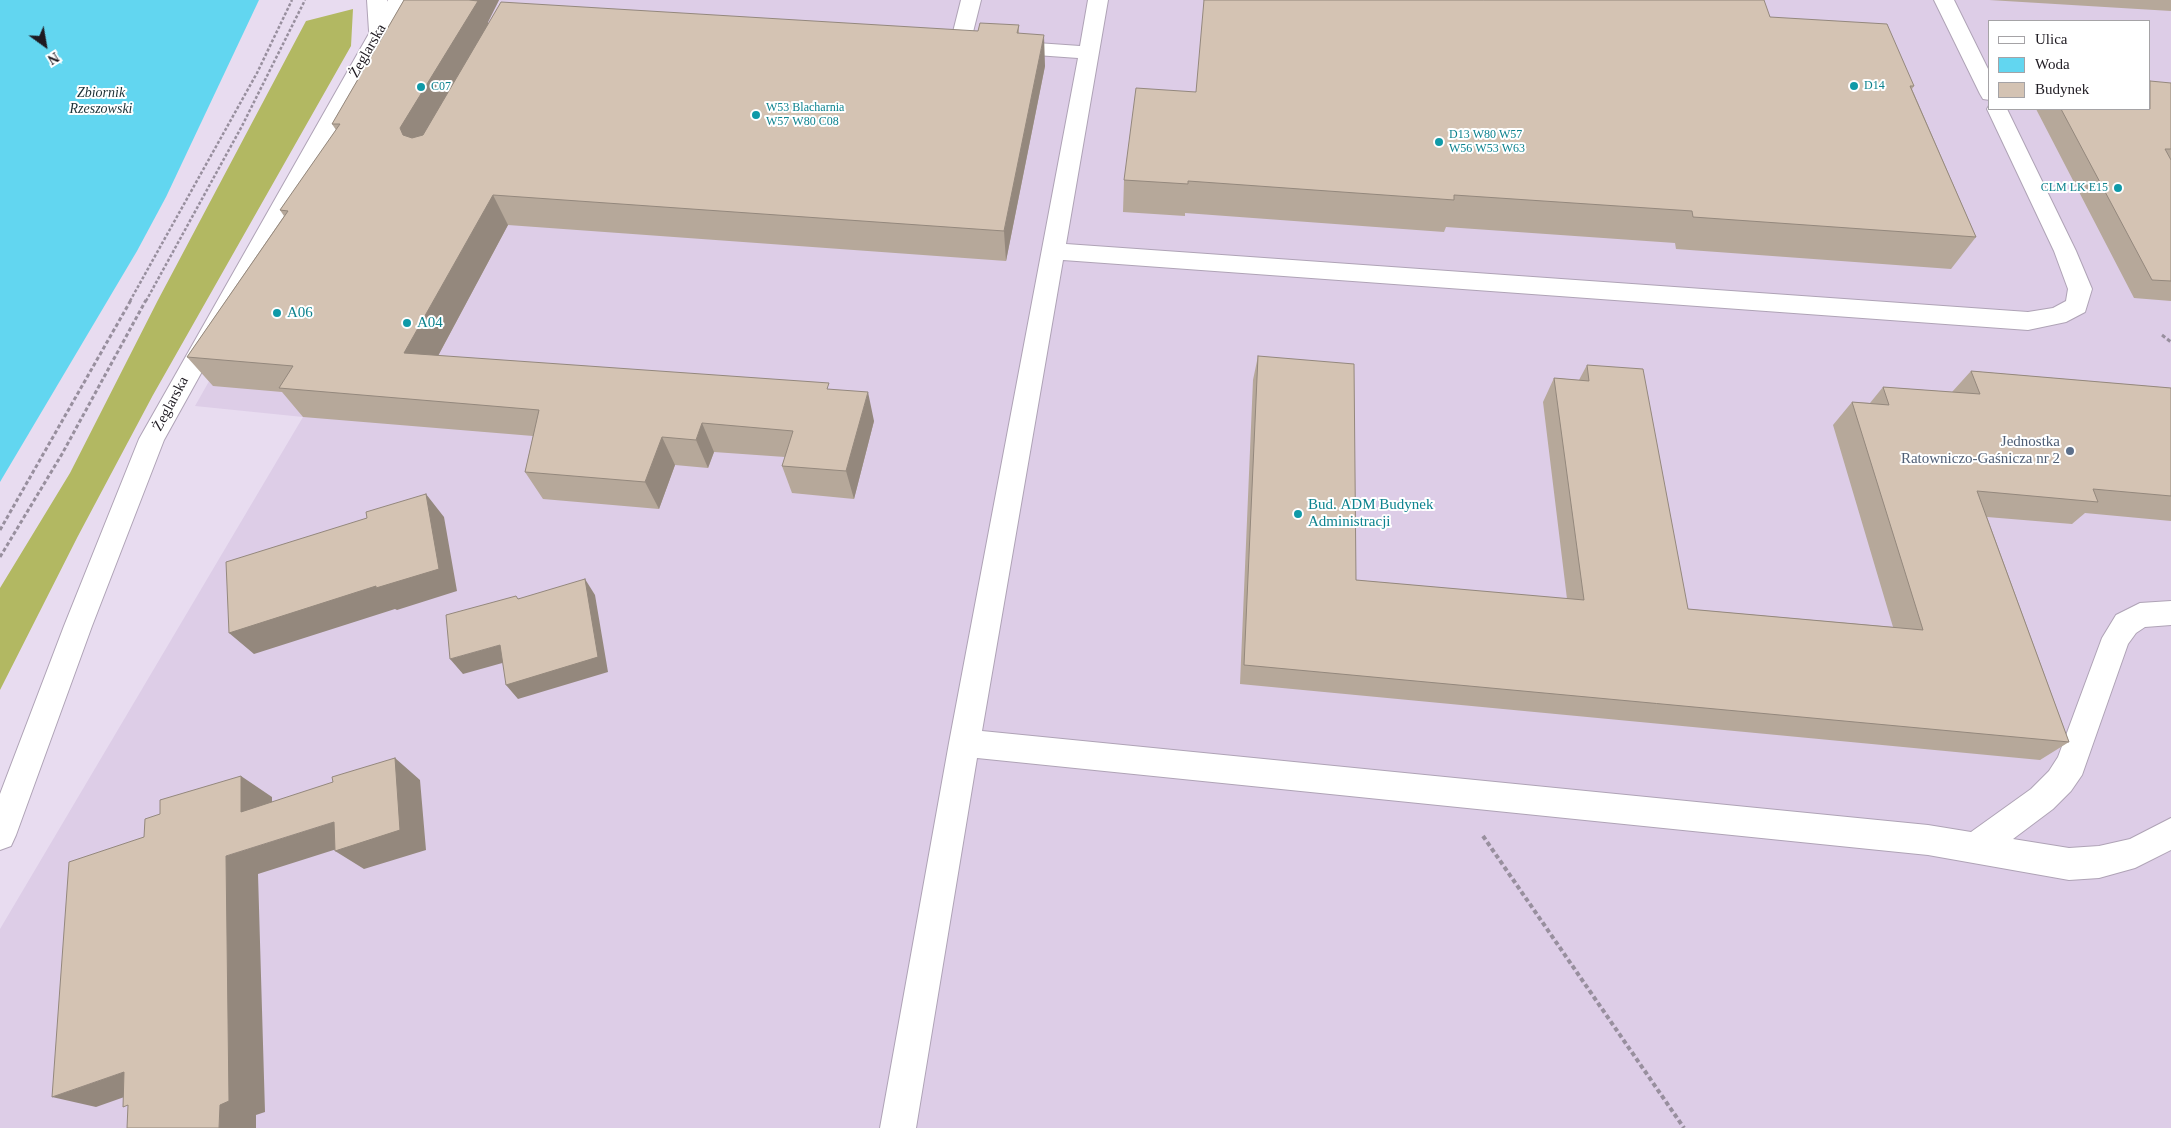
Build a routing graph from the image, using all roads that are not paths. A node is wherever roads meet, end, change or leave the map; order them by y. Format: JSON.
{"nodes":[{"id":1,"x":377,"y":0,"type":"edge"},
{"id":2,"x":398,"y":0,"type":"edge"},
{"id":3,"x":971,"y":0,"type":"edge"},
{"id":4,"x":1098,"y":0,"type":"edge"},
{"id":5,"x":1944,"y":0,"type":"edge"},
{"id":6,"x":379,"y":31,"type":"junction"},
{"id":7,"x":940,"y":43,"type":"edge"},
{"id":8,"x":960,"y":44,"type":"junction"},
{"id":9,"x":1088,"y":53,"type":"junction"},
{"id":10,"x":1988,"y":90,"type":"edge"},
{"id":11,"x":1997,"y":110,"type":"edge"},
{"id":12,"x":1053,"y":251,"type":"junction"},
{"id":13,"x":2171,"y":613,"type":"edge"},
{"id":14,"x":964,"y":743,"type":"junction"},
{"id":15,"x":2171,"y":833,"type":"edge"},
{"id":16,"x":0,"y":835,"type":"edge"},
{"id":17,"x":1977,"y":847,"type":"junction"},
{"id":18,"x":898,"y":1128,"type":"edge"}],
"edges":[{"from":1,"to":6,"type":"street"},
{"from":2,"to":6,"type":"street","name":"Żeglarska"},
{"from":3,"to":8,"type":"street"},
{"from":4,"to":9,"type":"street"},
{"from":5,"to":10,"type":"street"},
{"from":6,"to":16,"type":"street","name":"Żeglarska"},
{"from":7,"to":8,"type":"street"},
{"from":8,"to":9,"type":"street"},
{"from":9,"to":12,"type":"street"},
{"from":11,"to":12,"type":"street"},
{"from":12,"to":14,"type":"street"},
{"from":13,"to":17,"type":"street"},
{"from":14,"to":17,"type":"street"},
{"from":14,"to":18,"type":"street"},
{"from":15,"to":17,"type":"street"}]}
